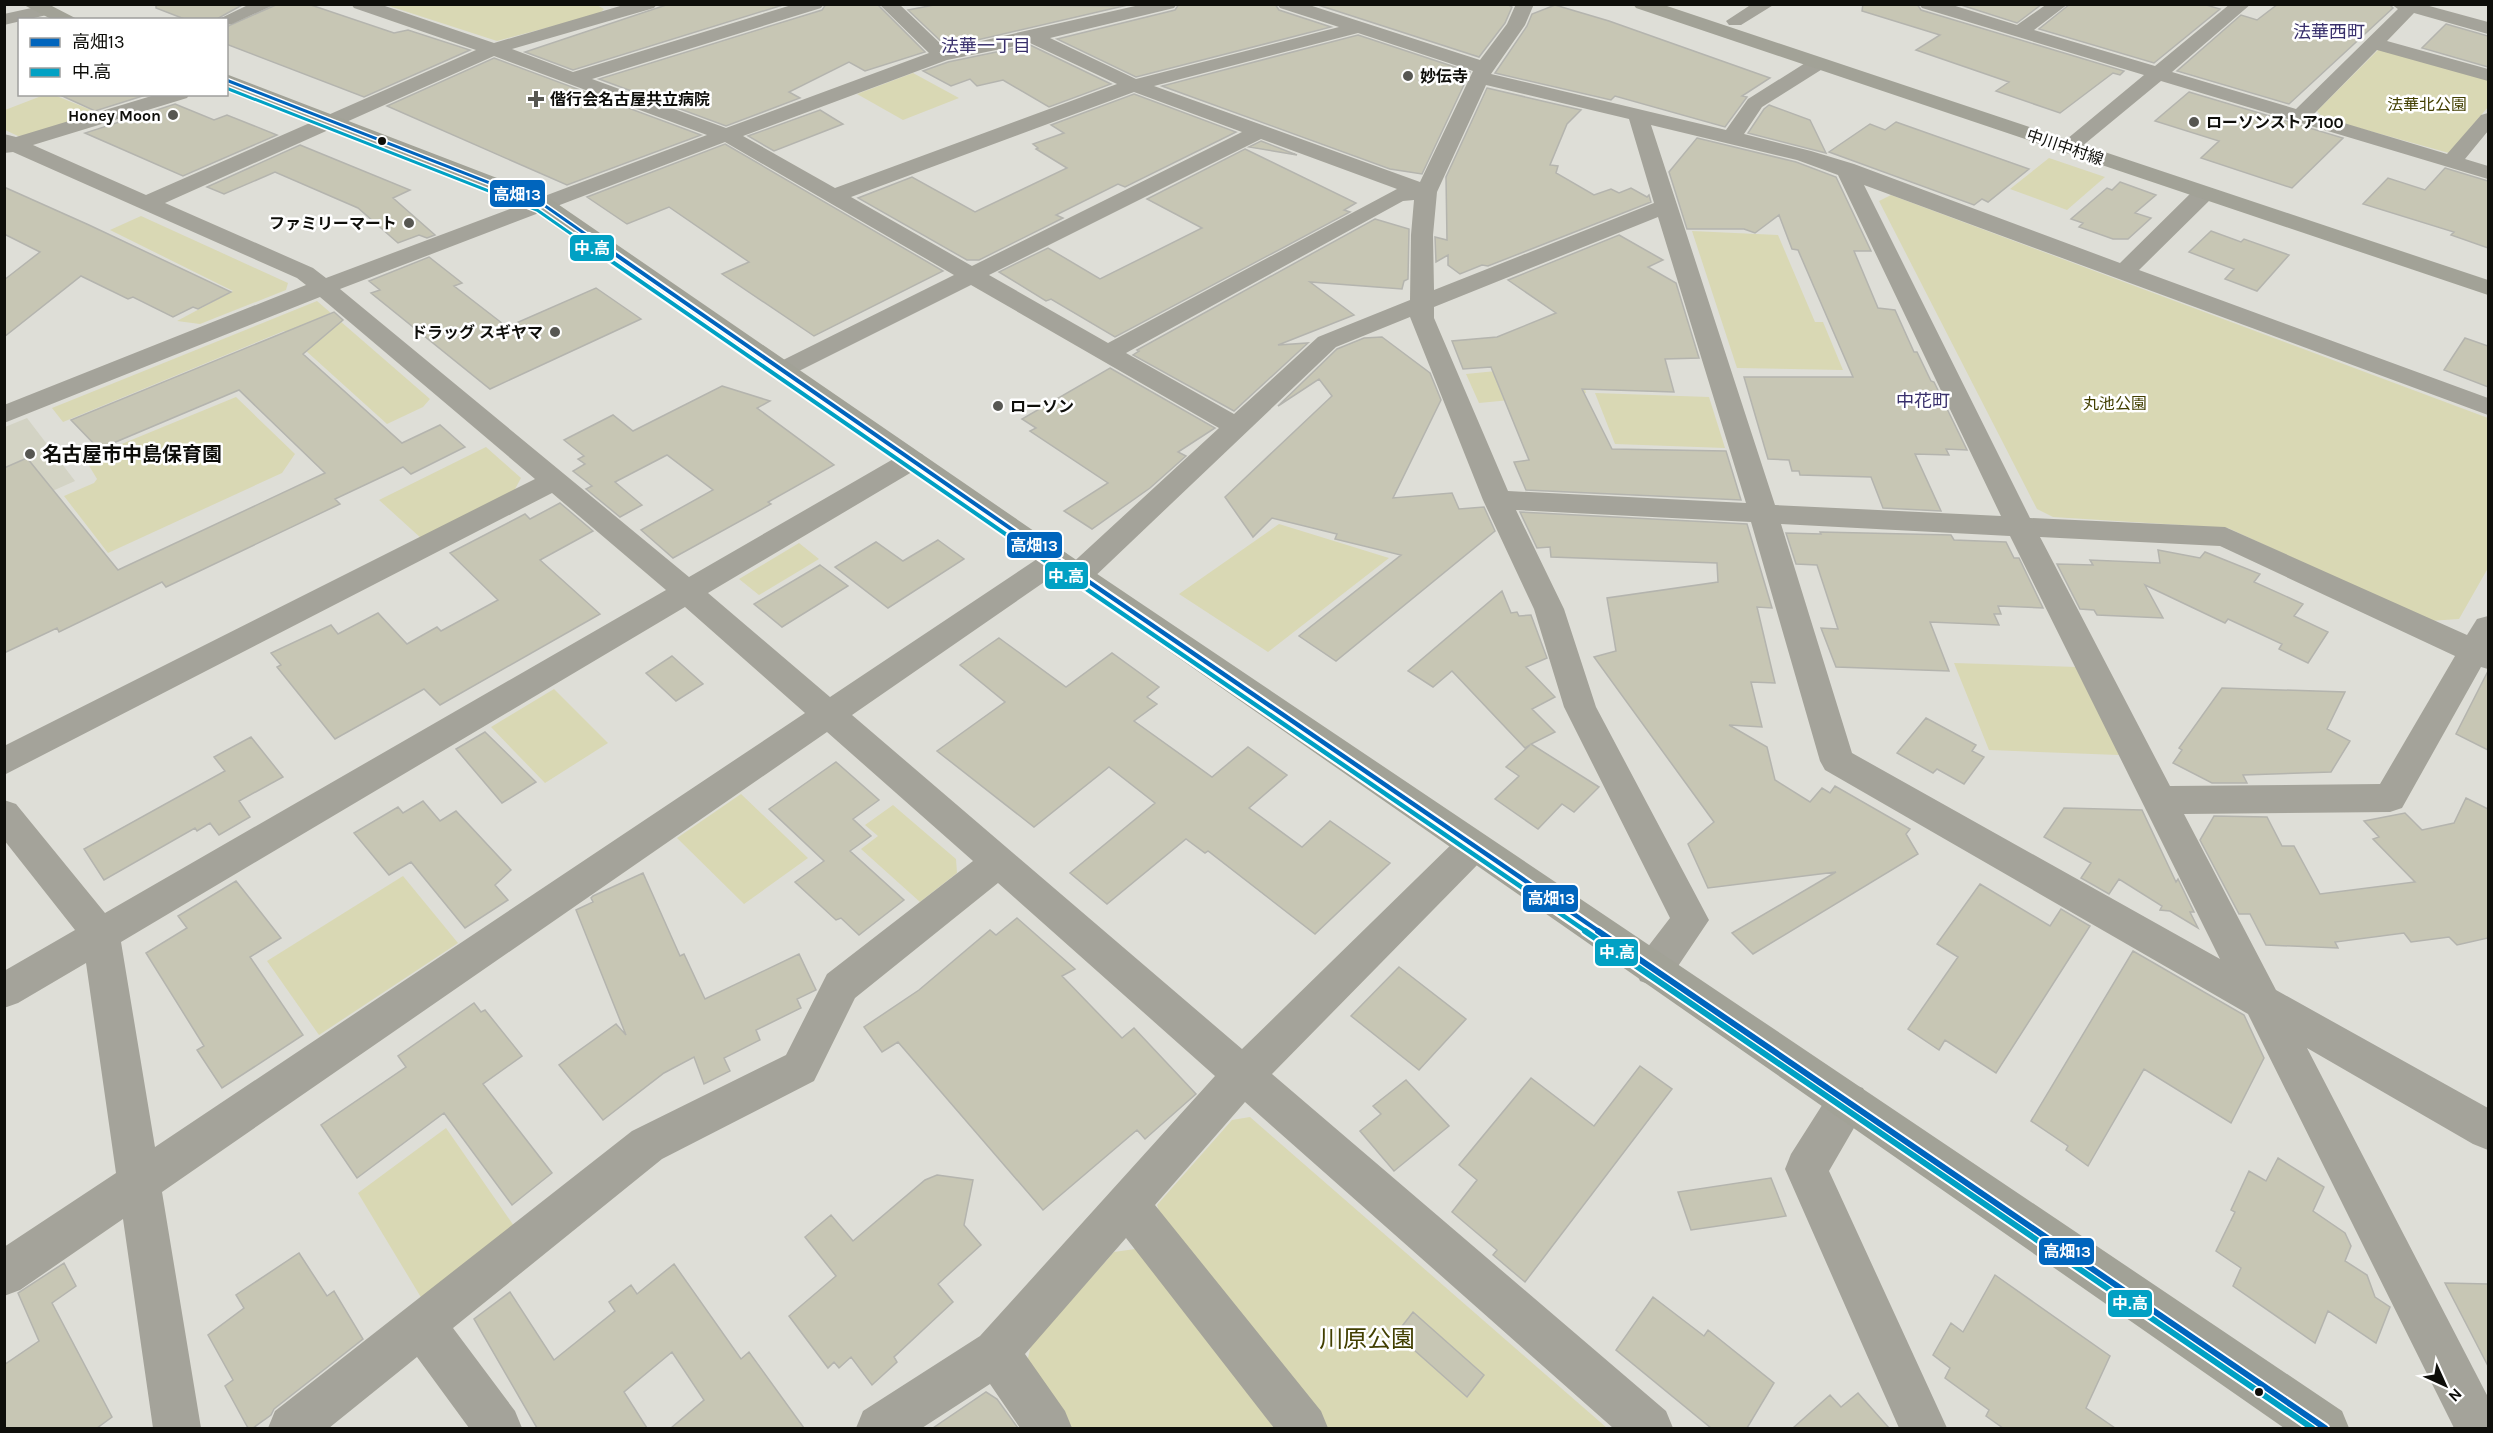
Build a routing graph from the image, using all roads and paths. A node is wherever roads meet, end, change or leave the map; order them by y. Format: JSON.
{"nodes":[{"id":1,"x":267,"y":4,"type":"edge"},
{"id":2,"x":648,"y":4,"type":"edge"},
{"id":3,"x":816,"y":4,"type":"edge"},
{"id":4,"x":888,"y":4,"type":"edge"},
{"id":5,"x":1168,"y":4,"type":"edge"},
{"id":6,"x":1286,"y":4,"type":"edge"},
{"id":7,"x":1525,"y":4,"type":"edge"},
{"id":8,"x":1642,"y":4,"type":"edge"},
{"id":9,"x":1685,"y":4,"type":"edge"},
{"id":10,"x":1766,"y":4,"type":"edge"},
{"id":11,"x":1928,"y":4,"type":"edge"},
{"id":12,"x":2059,"y":4,"type":"edge"},
{"id":13,"x":2242,"y":4,"type":"edge"},
{"id":14,"x":360,"y":5,"type":"edge"},
{"id":15,"x":2405,"y":6,"type":"edge"},
{"id":16,"x":38,"y":7,"type":"edge"},
{"id":17,"x":616,"y":8,"type":"edge"},
{"id":18,"x":65,"y":18,"type":"edge"},
{"id":19,"x":228,"y":19,"type":"edge"},
{"id":20,"x":4,"y":20,"type":"edge"},
{"id":21,"x":1736,"y":21,"type":"junction"},
{"id":22,"x":1357,"y":28,"type":"junction"},
{"id":23,"x":2488,"y":28,"type":"edge"},
{"id":24,"x":2019,"y":32,"type":"junction"},
{"id":25,"x":1032,"y":37,"type":"junction"},
{"id":26,"x":2374,"y":43,"type":"junction"},
{"id":27,"x":493,"y":49,"type":"junction"},
{"id":28,"x":942,"y":55,"type":"junction"},
{"id":29,"x":1817,"y":64,"type":"junction"},
{"id":30,"x":1482,"y":73,"type":"junction"},
{"id":31,"x":2158,"y":73,"type":"junction"},
{"id":32,"x":2488,"y":75,"type":"edge"},
{"id":33,"x":574,"y":78,"type":"junction"},
{"id":34,"x":228,"y":80,"type":"edge"},
{"id":35,"x":1134,"y":85,"type":"junction"},
{"id":36,"x":173,"y":96,"type":"edge"},
{"id":37,"x":2300,"y":116,"type":"junction"},
{"id":38,"x":1638,"y":117,"type":"junction"},
{"id":39,"x":2488,"y":119,"type":"edge"},
{"id":40,"x":331,"y":121,"type":"junction"},
{"id":41,"x":1260,"y":131,"type":"junction"},
{"id":42,"x":727,"y":135,"type":"junction"},
{"id":43,"x":1731,"y":138,"type":"junction"},
{"id":44,"x":2076,"y":141,"type":"junction"},
{"id":45,"x":8,"y":144,"type":"edge"},
{"id":46,"x":2452,"y":162,"type":"junction"},
{"id":47,"x":1846,"y":169,"type":"junction"},
{"id":48,"x":2488,"y":173,"type":"edge"},
{"id":49,"x":1426,"y":192,"type":"junction"},
{"id":50,"x":2204,"y":193,"type":"junction"},
{"id":51,"x":834,"y":196,"type":"junction"},
{"id":52,"x":541,"y":202,"type":"junction"},
{"id":53,"x":146,"y":203,"type":"junction"},
{"id":54,"x":1665,"y":206,"type":"junction"},
{"id":55,"x":2488,"y":269,"type":"edge"},
{"id":56,"x":2124,"y":272,"type":"junction"},
{"id":57,"x":974,"y":275,"type":"junction"},
{"id":58,"x":323,"y":287,"type":"junction"},
{"id":59,"x":2488,"y":288,"type":"edge"},
{"id":60,"x":1421,"y":304,"type":"junction"},
{"id":61,"x":1108,"y":353,"type":"junction"},
{"id":62,"x":782,"y":370,"type":"junction"},
{"id":63,"x":2488,"y":407,"type":"edge"},
{"id":64,"x":4,"y":415,"type":"edge"},
{"id":65,"x":1237,"y":427,"type":"junction"},
{"id":66,"x":912,"y":460,"type":"junction"},
{"id":67,"x":555,"y":480,"type":"junction"},
{"id":68,"x":1497,"y":500,"type":"junction"},
{"id":69,"x":1763,"y":513,"type":"junction"},
{"id":70,"x":2020,"y":526,"type":"junction"},
{"id":71,"x":1067,"y":567,"type":"junction"},
{"id":72,"x":688,"y":592,"type":"junction"},
{"id":73,"x":2484,"y":646,"type":"edge"},
{"id":74,"x":829,"y":714,"type":"junction"},
{"id":75,"x":4,"y":762,"type":"edge"},
{"id":76,"x":2160,"y":800,"type":"junction"},
{"id":77,"x":4,"y":814,"type":"edge"},
{"id":78,"x":1473,"y":846,"type":"junction"},
{"id":79,"x":998,"y":862,"type":"junction"},
{"id":80,"x":101,"y":934,"type":"junction"},
{"id":81,"x":1654,"y":969,"type":"junction"},
{"id":82,"x":4,"y":991,"type":"edge"},
{"id":83,"x":2261,"y":1002,"type":"junction"},
{"id":84,"x":1243,"y":1075,"type":"junction"},
{"id":85,"x":1848,"y":1102,"type":"junction"},
{"id":86,"x":2488,"y":1130,"type":"edge"},
{"id":87,"x":139,"y":1183,"type":"junction"},
{"id":88,"x":1127,"y":1204,"type":"junction"},
{"id":89,"x":4,"y":1274,"type":"edge"},
{"id":90,"x":422,"y":1325,"type":"junction"},
{"id":91,"x":996,"y":1352,"type":"junction"},
{"id":92,"x":177,"y":1428,"type":"edge"},
{"id":93,"x":292,"y":1428,"type":"edge"},
{"id":94,"x":498,"y":1428,"type":"edge"},
{"id":95,"x":880,"y":1428,"type":"edge"},
{"id":96,"x":1048,"y":1428,"type":"edge"},
{"id":97,"x":1304,"y":1428,"type":"edge"},
{"id":98,"x":1649,"y":1428,"type":"edge"},
{"id":99,"x":1923,"y":1428,"type":"edge"},
{"id":100,"x":2325,"y":1428,"type":"edge"},
{"id":101,"x":2478,"y":1428,"type":"edge"}],
"edges":[{"from":1,"to":19,"type":"street"},
{"from":2,"to":17,"type":"street"},
{"from":3,"to":33,"type":"street"},
{"from":4,"to":28,"type":"street"},
{"from":5,"to":25,"type":"street"},
{"from":6,"to":22,"type":"street"},
{"from":7,"to":30,"type":"street"},
{"from":8,"to":29,"type":"street","name":"中川中村線"},
{"from":9,"to":21,"type":"street","name":"中川中村線"},
{"from":10,"to":21,"type":"street"},
{"from":11,"to":24,"type":"street"},
{"from":12,"to":24,"type":"street"},
{"from":13,"to":31,"type":"street"},
{"from":14,"to":27,"type":"street"},
{"from":15,"to":23,"type":"street"},
{"from":15,"to":26,"type":"street"},
{"from":16,"to":18,"type":"street"},
{"from":16,"to":20,"type":"street"},
{"from":17,"to":27,"type":"street"},
{"from":21,"to":44,"type":"street","name":"中川中村線"},
{"from":22,"to":30,"type":"street"},
{"from":22,"to":35,"type":"street"},
{"from":24,"to":31,"type":"street"},
{"from":25,"to":28,"type":"street"},
{"from":25,"to":35,"type":"street"},
{"from":26,"to":32,"type":"street"},
{"from":26,"to":37,"type":"street"},
{"from":27,"to":33,"type":"street"},
{"from":27,"to":40,"type":"street"},
{"from":28,"to":42,"type":"street"},
{"from":29,"to":43,"type":"street"},
{"from":29,"to":44,"type":"street","name":"中川中村線"},
{"from":30,"to":38,"type":"street"},
{"from":30,"to":49,"type":"street"},
{"from":31,"to":37,"type":"street"},
{"from":31,"to":44,"type":"street"},
{"from":33,"to":42,"type":"street"},
{"from":34,"to":40,"type":"street"},
{"from":35,"to":41,"type":"street"},
{"from":35,"to":51,"type":"street"},
{"from":36,"to":45,"type":"street"},
{"from":37,"to":46,"type":"street"},
{"from":38,"to":43,"type":"street"},
{"from":38,"to":54,"type":"street"},
{"from":39,"to":46,"type":"street"},
{"from":40,"to":52,"type":"street"},
{"from":40,"to":53,"type":"street"},
{"from":41,"to":49,"type":"street"},
{"from":41,"to":57,"type":"street"},
{"from":42,"to":51,"type":"street"},
{"from":42,"to":52,"type":"street"},
{"from":43,"to":47,"type":"street"},
{"from":44,"to":50,"type":"street","name":"中川中村線"},
{"from":44,"to":55,"type":"street","name":"中川中村線"},
{"from":45,"to":53,"type":"street"},
{"from":46,"to":48,"type":"street"},
{"from":47,"to":56,"type":"street"},
{"from":47,"to":70,"type":"street"},
{"from":49,"to":60,"type":"street"},
{"from":49,"to":61,"type":"street"},
{"from":50,"to":56,"type":"street"},
{"from":50,"to":59,"type":"street","name":"中川中村線"},
{"from":51,"to":57,"type":"street"},
{"from":52,"to":58,"type":"street"},
{"from":52,"to":62,"type":"street"},
{"from":53,"to":58,"type":"street"},
{"from":54,"to":60,"type":"street"},
{"from":54,"to":69,"type":"street"},
{"from":56,"to":63,"type":"street"},
{"from":57,"to":61,"type":"street"},
{"from":57,"to":62,"type":"street"},
{"from":58,"to":64,"type":"street"},
{"from":58,"to":67,"type":"street"},
{"from":60,"to":65,"type":"street"},
{"from":60,"to":68,"type":"street"},
{"from":61,"to":65,"type":"street"},
{"from":62,"to":66,"type":"street"},
{"from":65,"to":71,"type":"street"},
{"from":66,"to":71,"type":"street"},
{"from":66,"to":72,"type":"street"},
{"from":67,"to":72,"type":"street"},
{"from":67,"to":75,"type":"street"},
{"from":68,"to":69,"type":"street"},
{"from":68,"to":81,"type":"street"},
{"from":69,"to":70,"type":"street"},
{"from":69,"to":83,"type":"street"},
{"from":70,"to":73,"type":"street"},
{"from":70,"to":76,"type":"street"},
{"from":71,"to":74,"type":"street"},
{"from":71,"to":78,"type":"street"},
{"from":72,"to":74,"type":"street"},
{"from":72,"to":80,"type":"street"},
{"from":73,"to":76,"type":"street"},
{"from":74,"to":79,"type":"street"},
{"from":74,"to":87,"type":"street"},
{"from":76,"to":83,"type":"street"},
{"from":77,"to":80,"type":"street"},
{"from":78,"to":81,"type":"street"},
{"from":78,"to":84,"type":"street"},
{"from":79,"to":84,"type":"street"},
{"from":79,"to":90,"type":"street"},
{"from":80,"to":82,"type":"street"},
{"from":80,"to":87,"type":"street"},
{"from":81,"to":85,"type":"street"},
{"from":83,"to":86,"type":"street"},
{"from":83,"to":101,"type":"street"},
{"from":84,"to":88,"type":"street"},
{"from":84,"to":98,"type":"street"},
{"from":85,"to":99,"type":"street"},
{"from":85,"to":100,"type":"street"},
{"from":87,"to":89,"type":"street"},
{"from":87,"to":92,"type":"street"},
{"from":88,"to":91,"type":"street"},
{"from":88,"to":97,"type":"street"},
{"from":90,"to":93,"type":"street"},
{"from":90,"to":94,"type":"street"},
{"from":91,"to":95,"type":"street"},
{"from":91,"to":96,"type":"street"}]}
